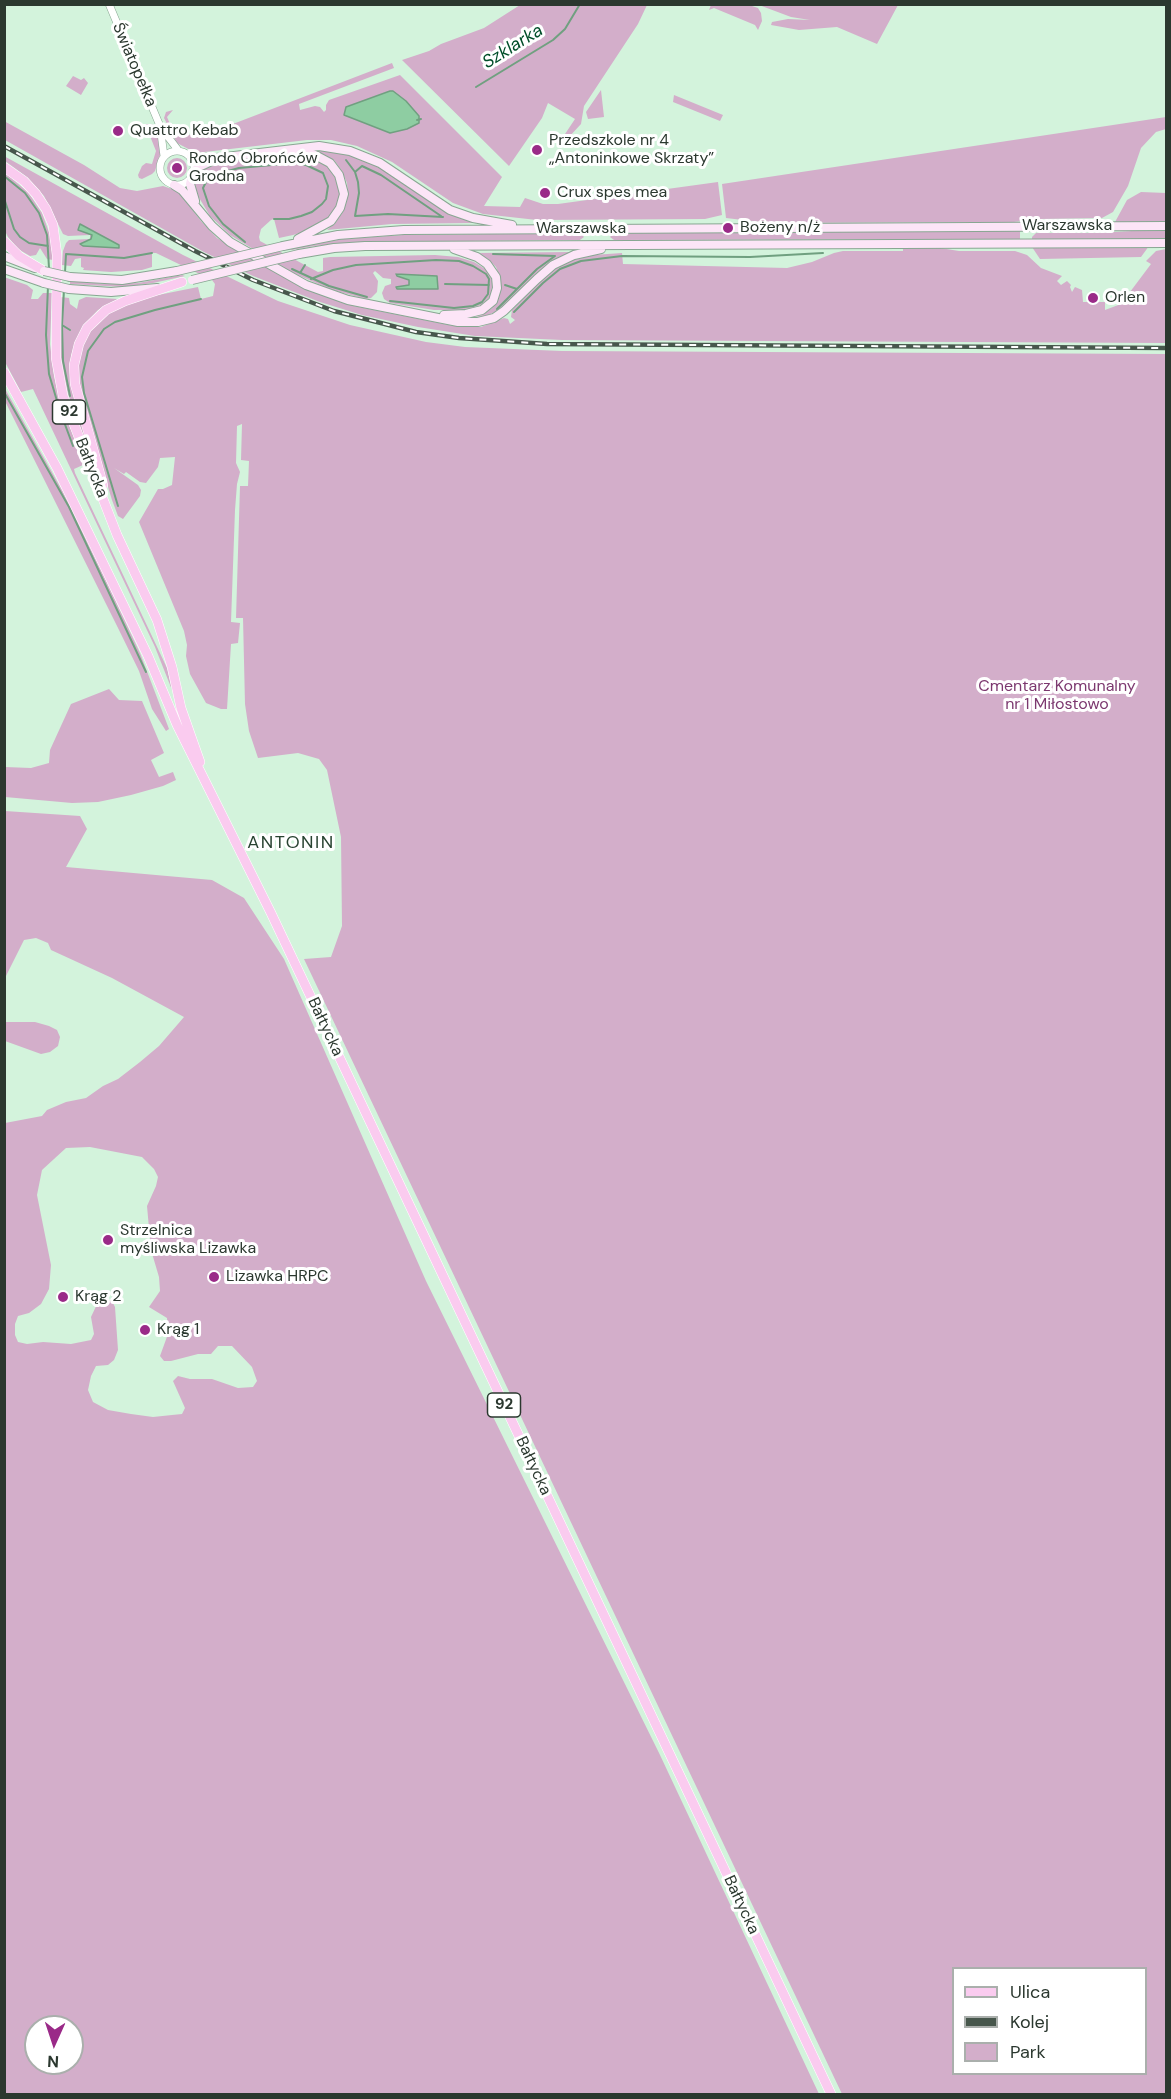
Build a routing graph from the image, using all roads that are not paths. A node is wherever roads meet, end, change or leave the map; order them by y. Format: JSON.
{"nodes":[{"id":1,"x":109,"y":4,"type":"edge"},
{"id":2,"x":160,"y":126,"type":"junction"},
{"id":3,"x":178,"y":150,"type":"junction"},
{"id":4,"x":289,"y":150,"type":"junction"},
{"id":5,"x":164,"y":156,"type":"junction"},
{"id":6,"x":191,"y":158,"type":"junction"},
{"id":7,"x":217,"y":158,"type":"junction"},
{"id":8,"x":4,"y":167,"type":"edge"},
{"id":9,"x":193,"y":174,"type":"junction"},
{"id":10,"x":174,"y":185,"type":"junction"},
{"id":11,"x":195,"y":204,"type":"junction"},
{"id":12,"x":1026,"y":226,"type":"junction"},
{"id":13,"x":1167,"y":226,"type":"edge"},
{"id":14,"x":536,"y":229,"type":"junction"},
{"id":15,"x":4,"y":241,"type":"edge"},
{"id":16,"x":1026,"y":243,"type":"junction"},
{"id":17,"x":1167,"y":243,"type":"edge"},
{"id":18,"x":637,"y":245,"type":"junction"},
{"id":19,"x":283,"y":246,"type":"junction"},
{"id":20,"x":436,"y":246,"type":"junction"},
{"id":21,"x":4,"y":256,"type":"edge"},
{"id":22,"x":4,"y":269,"type":"edge"},
{"id":23,"x":44,"y":271,"type":"junction"},
{"id":24,"x":182,"y":282,"type":"junction"},
{"id":25,"x":422,"y":314,"type":"junction"},
{"id":26,"x":4,"y":372,"type":"edge"},
{"id":27,"x":110,"y":517,"type":"junction"},
{"id":28,"x":202,"y":774,"type":"junction"},
{"id":29,"x":831,"y":2094,"type":"edge"}],
"edges":[{"from":1,"to":2,"type":"street","name":"Światopełka"},
{"from":2,"to":3,"type":"street","name":"Światopełka"},
{"from":2,"to":5,"type":"street","name":"Światopełka"},
{"from":3,"to":5,"type":"street"},
{"from":3,"to":6,"type":"street"},
{"from":4,"to":7,"type":"main road"},
{"from":4,"to":14,"type":"main road"},
{"from":4,"to":19,"type":"main road"},
{"from":5,"to":10,"type":"street"},
{"from":6,"to":7,"type":"main road"},
{"from":6,"to":9,"type":"street"},
{"from":7,"to":9,"type":"main road"},
{"from":8,"to":27,"type":"main road","name":"Bałtycka","number":"92"},
{"from":9,"to":10,"type":"street"},
{"from":9,"to":11,"type":"main road"},
{"from":10,"to":11,"type":"main road"},
{"from":11,"to":25,"type":"main road"},
{"from":12,"to":13,"type":"main road","name":"Warszawska"},
{"from":12,"to":14,"type":"main road","name":"Warszawska"},
{"from":12,"to":16,"type":"main road"},
{"from":14,"to":19,"type":"main road","name":"Warszawska"},
{"from":15,"to":23,"type":"main road"},
{"from":16,"to":17,"type":"main road","name":"Warszawska"},
{"from":16,"to":18,"type":"main road","name":"Warszawska"},
{"from":18,"to":20,"type":"main road","name":"Warszawska"},
{"from":18,"to":25,"type":"main road"},
{"from":19,"to":23,"type":"main road","name":"Warszawska","bridge":true},
{"from":20,"to":24,"type":"main road","name":"Warszawska","bridge":true},
{"from":20,"to":25,"type":"main road"},
{"from":21,"to":23,"type":"main road","name":"Warszawska"},
{"from":22,"to":24,"type":"main road","name":"Warszawska","bridge":true},
{"from":24,"to":27,"type":"main road"},
{"from":26,"to":28,"type":"main road","name":"Bałtycka","number":"92"},
{"from":27,"to":28,"type":"main road","name":"Bałtycka","number":"92"},
{"from":28,"to":29,"type":"main road","name":"Bałtycka","number":"92"}]}
